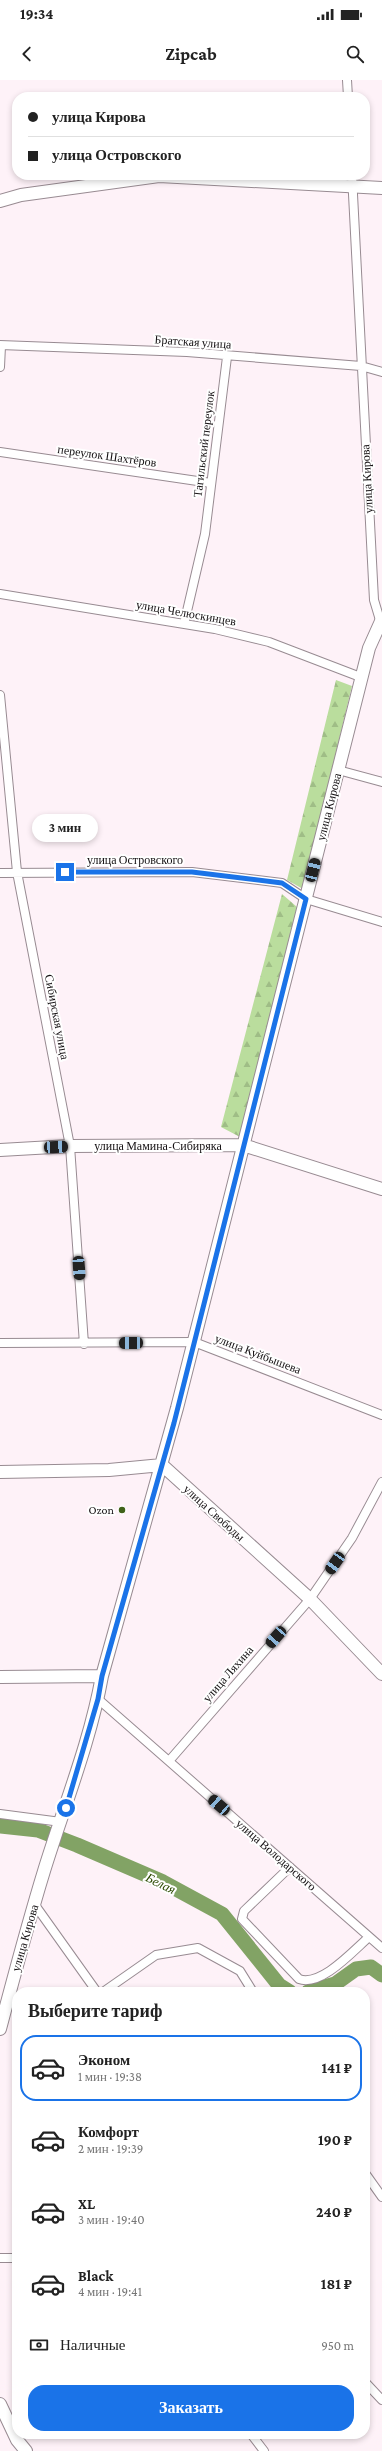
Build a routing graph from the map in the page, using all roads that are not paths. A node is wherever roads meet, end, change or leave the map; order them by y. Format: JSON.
{"nodes":[{"id":1,"x":347,"y":80,"type":"edge"},
{"id":2,"x":348,"y":92,"type":"edge"},
{"id":3,"x":130,"y":180,"type":"edge"},
{"id":4,"x":313,"y":180,"type":"edge"},
{"id":5,"x":352,"y":181,"type":"edge"},
{"id":6,"x":382,"y":188,"type":"edge"},
{"id":7,"x":0,"y":200,"type":"edge"},
{"id":8,"x":0,"y":346,"type":"edge"},
{"id":9,"x":227,"y":356,"type":"junction"},
{"id":10,"x":361,"y":366,"type":"junction"},
{"id":11,"x":0,"y":367,"type":"edge"},
{"id":12,"x":382,"y":372,"type":"edge"},
{"id":13,"x":0,"y":452,"type":"edge"},
{"id":14,"x":211,"y":483,"type":"junction"},
{"id":15,"x":0,"y":594,"type":"edge"},
{"id":16,"x":381,"y":620,"type":"edge"},
{"id":17,"x":184,"y":624,"type":"junction"},
{"id":18,"x":363,"y":678,"type":"junction"},
{"id":19,"x":0,"y":695,"type":"edge"},
{"id":20,"x":338,"y":770,"type":"junction"},
{"id":21,"x":382,"y":782,"type":"edge"},
{"id":22,"x":18,"y":872,"type":"junction"},
{"id":23,"x":0,"y":873,"type":"edge"},
{"id":24,"x":306,"y":899,"type":"junction"},
{"id":25,"x":382,"y":922,"type":"edge"},
{"id":26,"x":243,"y":1145,"type":"junction"},
{"id":27,"x":70,"y":1146,"type":"junction"},
{"id":28,"x":0,"y":1150,"type":"edge"},
{"id":29,"x":382,"y":1189,"type":"edge"},
{"id":30,"x":194,"y":1342,"type":"junction"},
{"id":31,"x":0,"y":1344,"type":"edge"},
{"id":32,"x":84,"y":1344,"type":"junction"},
{"id":33,"x":382,"y":1415,"type":"edge"},
{"id":34,"x":162,"y":1465,"type":"junction"},
{"id":35,"x":0,"y":1472,"type":"edge"},
{"id":36,"x":382,"y":1482,"type":"edge"},
{"id":37,"x":310,"y":1600,"type":"junction"},
{"id":38,"x":382,"y":1674,"type":"edge"},
{"id":39,"x":102,"y":1676,"type":"junction"},
{"id":40,"x":0,"y":1677,"type":"edge"},
{"id":41,"x":98,"y":1699,"type":"junction"},
{"id":42,"x":168,"y":1761,"type":"junction"},
{"id":43,"x":0,"y":1814,"type":"edge"},
{"id":44,"x":62,"y":1822,"type":"junction"},
{"id":45,"x":290,"y":1867,"type":"junction"},
{"id":46,"x":35,"y":1905,"type":"junction"},
{"id":47,"x":369,"y":1937,"type":"junction"},
{"id":48,"x":382,"y":1948,"type":"edge"},
{"id":49,"x":93,"y":1987,"type":"edge"},
{"id":50,"x":110,"y":1987,"type":"edge"},
{"id":51,"x":250,"y":1987,"type":"edge"},
{"id":52,"x":0,"y":2029,"type":"edge"},
{"id":53,"x":370,"y":2180,"type":"edge"},
{"id":54,"x":382,"y":2197,"type":"edge"},
{"id":55,"x":0,"y":2258,"type":"edge"},
{"id":56,"x":12,"y":2258,"type":"edge"},
{"id":57,"x":370,"y":2387,"type":"edge"},
{"id":58,"x":382,"y":2400,"type":"edge"},
{"id":59,"x":0,"y":2404,"type":"edge"},
{"id":60,"x":12,"y":2430,"type":"edge"},
{"id":61,"x":18,"y":2439,"type":"edge"},
{"id":62,"x":255,"y":2439,"type":"edge"},
{"id":63,"x":26,"y":2451,"type":"edge"},
{"id":64,"x":264,"y":2451,"type":"edge"}],
"edges":[{"from":1,"to":2,"type":"street"},
{"from":3,"to":7,"type":"main road"},
{"from":4,"to":5,"type":"main road"},
{"from":5,"to":6,"type":"main road"},
{"from":5,"to":10,"type":"street","name":"улица Кирова"},
{"from":8,"to":9,"type":"street","name":"Братская улица"},
{"from":8,"to":11,"type":"street"},
{"from":9,"to":10,"type":"street","name":"Братская улица"},
{"from":9,"to":14,"type":"street","name":"Тагильский переулок"},
{"from":10,"to":12,"type":"street","name":"Братская улица"},
{"from":10,"to":16,"type":"street","name":"улица Кирова"},
{"from":13,"to":14,"type":"street","name":"переулок Шахтёров"},
{"from":14,"to":17,"type":"street","name":"Тагильский переулок"},
{"from":15,"to":17,"type":"street","name":"улица Челюскинцев"},
{"from":16,"to":18,"type":"main road","name":"улица Кирова"},
{"from":17,"to":18,"type":"street","name":"улица Челюскинцев"},
{"from":18,"to":20,"type":"main road","name":"улица Кирова"},
{"from":19,"to":22,"type":"street","name":"Сибирская улица"},
{"from":20,"to":21,"type":"street"},
{"from":20,"to":24,"type":"main road","name":"улица Кирова"},
{"from":22,"to":23,"type":"street","name":"улица Островского"},
{"from":22,"to":24,"type":"street","name":"улица Островского"},
{"from":22,"to":27,"type":"street","name":"Сибирская улица"},
{"from":24,"to":25,"type":"street","name":"улица Островского"},
{"from":24,"to":26,"type":"main road","name":"улица Кирова"},
{"from":26,"to":27,"type":"main road","name":"улица Мамина-Сибиряка"},
{"from":26,"to":29,"type":"main road","name":"улица Мамина-Сибиряка"},
{"from":26,"to":30,"type":"main road","name":"улица Кирова"},
{"from":27,"to":28,"type":"main road","name":"улица Мамина-Сибиряка"},
{"from":27,"to":32,"type":"street","name":"Сибирская улица"},
{"from":30,"to":32,"type":"street","name":"улица Куйбышева"},
{"from":30,"to":33,"type":"street","name":"улица Куйбышева"},
{"from":30,"to":34,"type":"main road","name":"улица Кирова"},
{"from":31,"to":32,"type":"street","name":"улица Куйбышева"},
{"from":34,"to":35,"type":"main road"},
{"from":34,"to":37,"type":"main road","name":"улица Свободы"},
{"from":34,"to":39,"type":"main road","name":"улица Кирова"},
{"from":36,"to":37,"type":"street","name":"улица Ляхина"},
{"from":37,"to":38,"type":"main road","name":"улица Свободы"},
{"from":37,"to":42,"type":"street","name":"улица Ляхина"},
{"from":39,"to":40,"type":"main road"},
{"from":39,"to":41,"type":"main road","name":"улица Кирова"},
{"from":41,"to":42,"type":"street","name":"улица Володарского"},
{"from":41,"to":44,"type":"main road","name":"улица Кирова"},
{"from":42,"to":45,"type":"street","name":"улица Володарского"},
{"from":43,"to":44,"type":"street"},
{"from":44,"to":46,"type":"main road","name":"улица Кирова"},
{"from":45,"to":47,"type":"street","name":"улица Володарского"},
{"from":45,"to":47,"type":"street"},
{"from":46,"to":49,"type":"street"},
{"from":46,"to":52,"type":"main road","name":"улица Кирова"},
{"from":47,"to":48,"type":"street","name":"улица Володарского"},
{"from":50,"to":51,"type":"street"},
{"from":53,"to":54,"type":"street"},
{"from":55,"to":56,"type":"street"},
{"from":57,"to":58,"type":"street"},
{"from":59,"to":60,"type":"main road"},
{"from":61,"to":63,"type":"main road"},
{"from":62,"to":64,"type":"street"}]}
